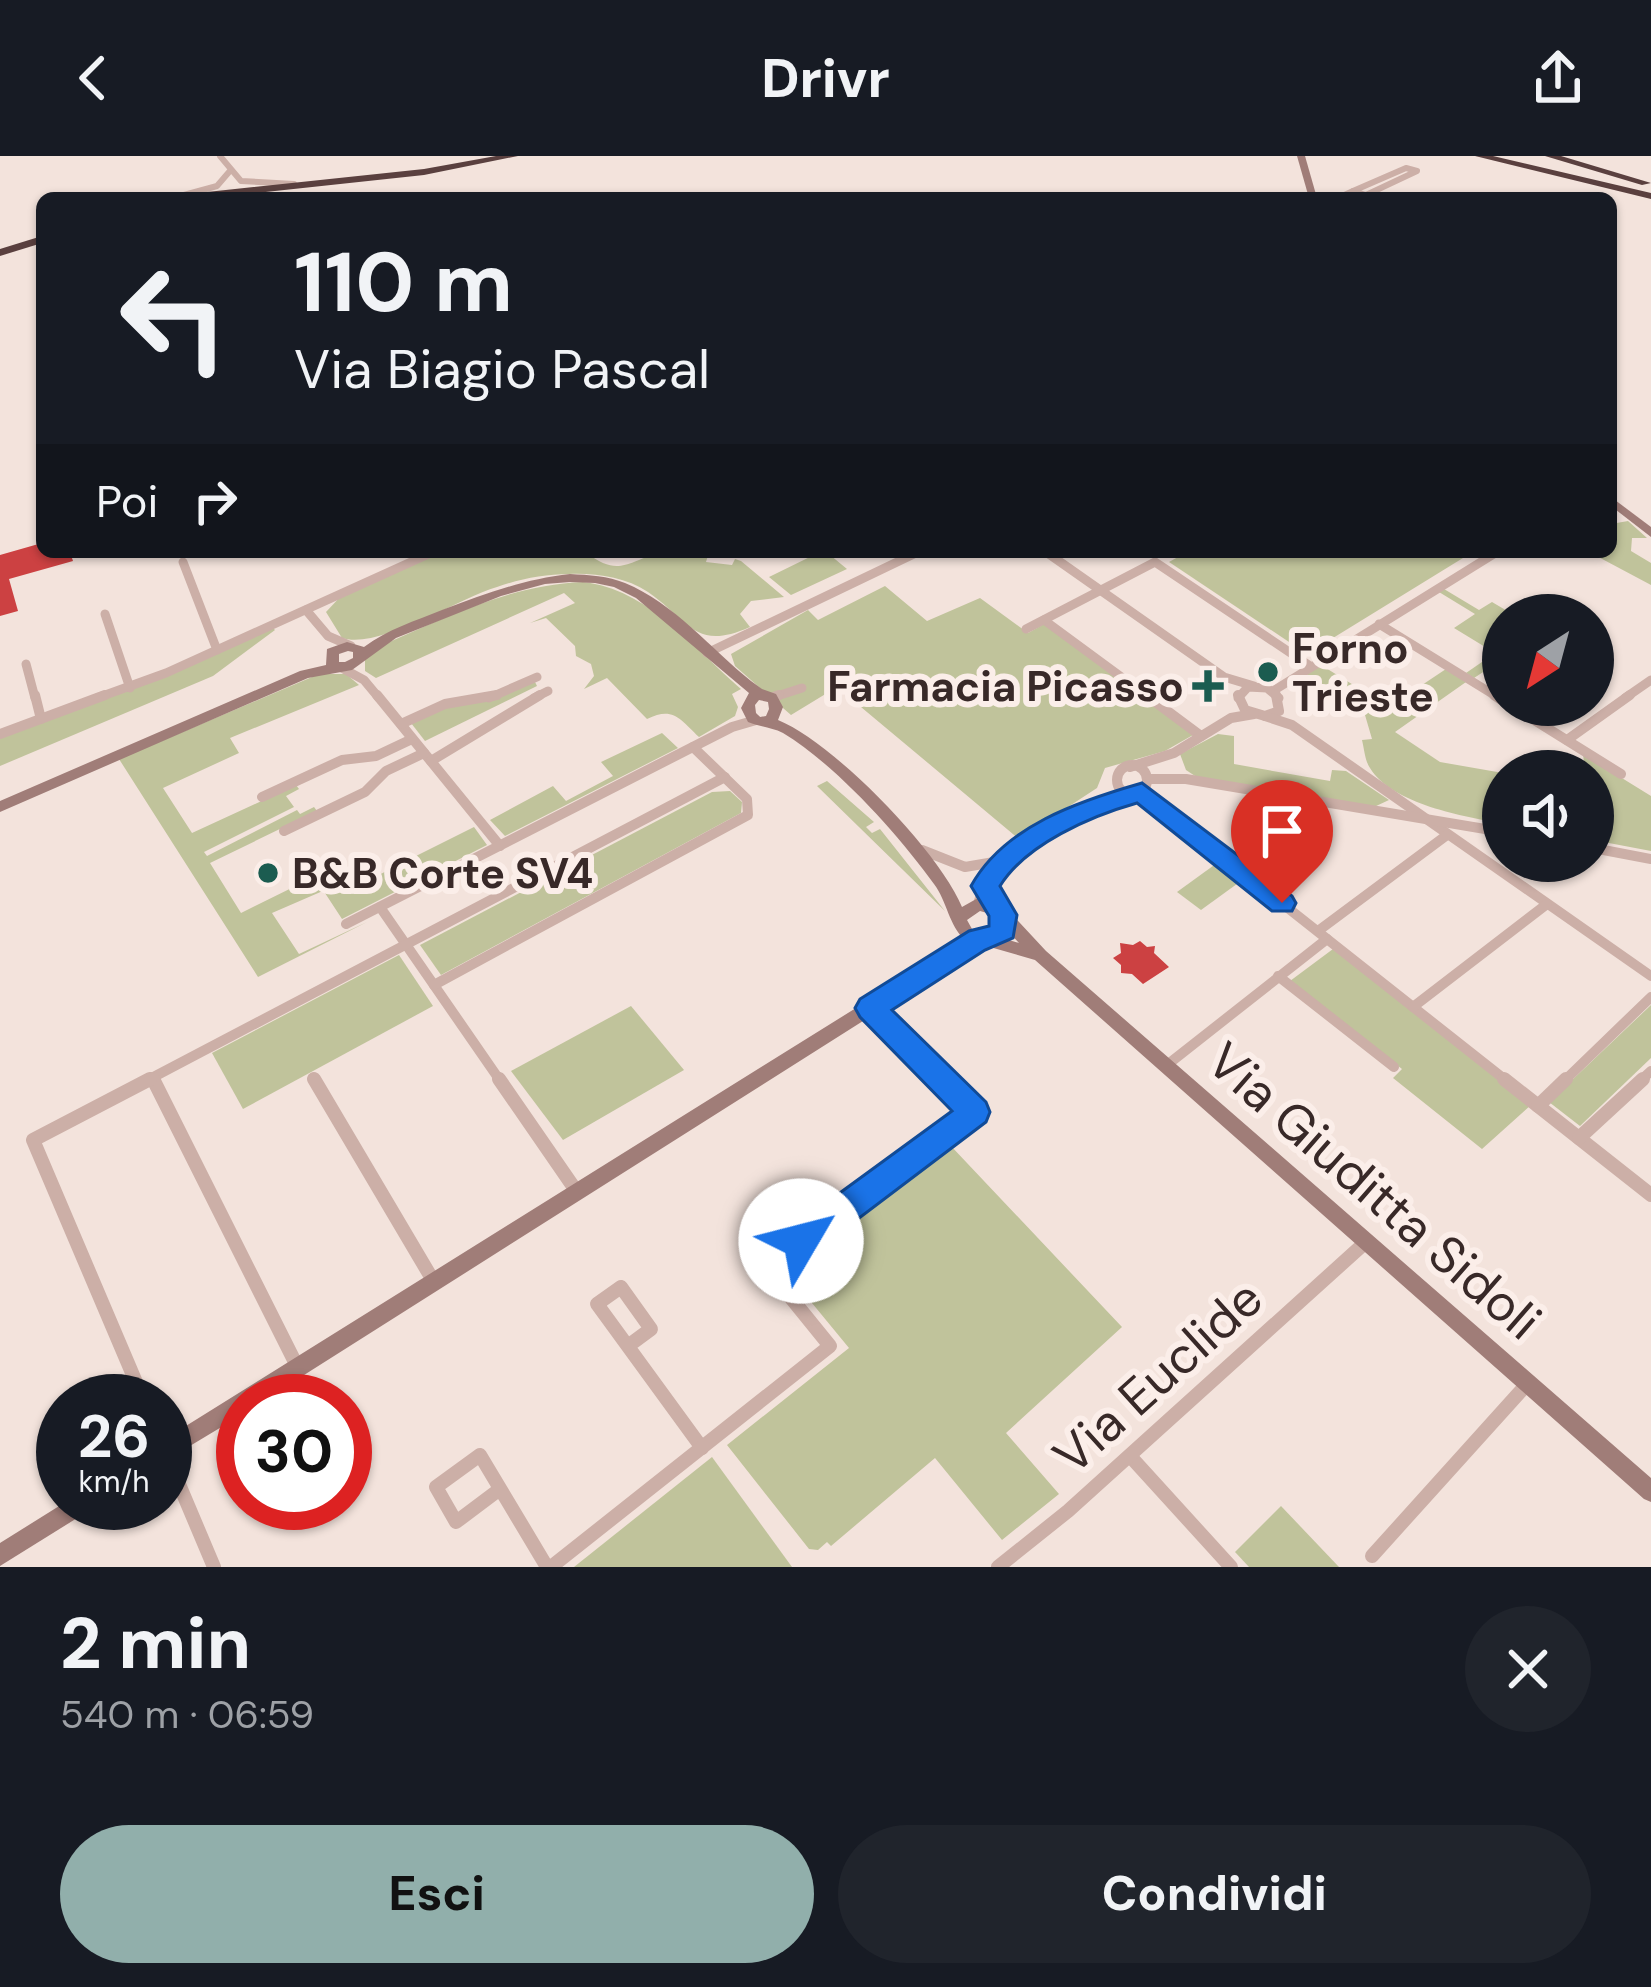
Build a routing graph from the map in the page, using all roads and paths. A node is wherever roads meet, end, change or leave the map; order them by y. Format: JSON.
{"nodes":[{"id":1,"x":220,"y":156,"type":"edge"},
{"id":2,"x":513,"y":156,"type":"edge"},
{"id":3,"x":1301,"y":156,"type":"edge"},
{"id":4,"x":1480,"y":156,"type":"edge"},
{"id":5,"x":1504,"y":156,"type":"edge"},
{"id":6,"x":1532,"y":156,"type":"edge"},
{"id":7,"x":1550,"y":156,"type":"edge"},
{"id":8,"x":528,"y":158,"type":"edge"},
{"id":9,"x":229,"y":172,"type":"junction"},
{"id":10,"x":294,"y":184,"type":"junction"},
{"id":11,"x":1311,"y":185,"type":"junction"},
{"id":12,"x":1651,"y":190,"type":"edge"},
{"id":13,"x":1353,"y":191,"type":"joint"},
{"id":14,"x":199,"y":192,"type":"edge"},
{"id":15,"x":227,"y":192,"type":"edge"},
{"id":16,"x":291,"y":192,"type":"edge"},
{"id":17,"x":1312,"y":192,"type":"edge"},
{"id":18,"x":1317,"y":192,"type":"edge"},
{"id":19,"x":1357,"y":192,"type":"edge"},
{"id":20,"x":1370,"y":192,"type":"edge"},
{"id":21,"x":36,"y":244,"type":"edge"},
{"id":22,"x":0,"y":256,"type":"edge"},
{"id":23,"x":1617,"y":502,"type":"edge"},
{"id":24,"x":1651,"y":533,"type":"edge"},
{"id":25,"x":420,"y":558,"type":"edge"},
{"id":26,"x":906,"y":558,"type":"edge"},
{"id":27,"x":1055,"y":558,"type":"edge"},
{"id":28,"x":1487,"y":558,"type":"edge"},
{"id":29,"x":184,"y":562,"type":"dead end"},
{"id":30,"x":1101,"y":590,"type":"junction"},
{"id":31,"x":306,"y":610,"type":"junction"},
{"id":32,"x":105,"y":614,"type":"dead end"},
{"id":33,"x":1044,"y":620,"type":"junction"},
{"id":34,"x":1379,"y":624,"type":"junction"},
{"id":35,"x":1026,"y":629,"type":"dead end"},
{"id":36,"x":328,"y":636,"type":"junction"},
{"id":37,"x":689,"y":637,"type":"junction"},
{"id":38,"x":741,"y":637,"type":"junction"},
{"id":39,"x":218,"y":650,"type":"junction"},
{"id":40,"x":356,"y":652,"type":"junction"},
{"id":41,"x":707,"y":653,"type":"junction"},
{"id":42,"x":335,"y":662,"type":"junction"},
{"id":43,"x":26,"y":664,"type":"dead end"},
{"id":44,"x":721,"y":665,"type":"junction"},
{"id":45,"x":1310,"y":666,"type":"junction"},
{"id":46,"x":537,"y":677,"type":"dead end"},
{"id":47,"x":1224,"y":677,"type":"junction"},
{"id":48,"x":364,"y":680,"type":"junction"},
{"id":49,"x":1651,"y":680,"type":"edge"},
{"id":50,"x":1254,"y":686,"type":"junction"},
{"id":51,"x":130,"y":688,"type":"junction"},
{"id":52,"x":1482,"y":688,"type":"edge"},
{"id":53,"x":797,"y":691,"type":"dead end"},
{"id":54,"x":1273,"y":691,"type":"junction"},
{"id":55,"x":548,"y":692,"type":"dead end"},
{"id":56,"x":1238,"y":700,"type":"junction"},
{"id":57,"x":1281,"y":707,"type":"junction"},
{"id":58,"x":762,"y":708,"type":"junction"},
{"id":59,"x":1259,"y":715,"type":"junction"},
{"id":60,"x":1231,"y":718,"type":"junction"},
{"id":61,"x":40,"y":719,"type":"junction"},
{"id":62,"x":401,"y":724,"type":"junction"},
{"id":63,"x":1292,"y":725,"type":"junction"},
{"id":64,"x":1544,"y":726,"type":"edge"},
{"id":65,"x":0,"y":734,"type":"edge"},
{"id":66,"x":1202,"y":736,"type":"junction"},
{"id":67,"x":412,"y":739,"type":"junction"},
{"id":68,"x":1567,"y":740,"type":"junction"},
{"id":69,"x":693,"y":747,"type":"junction"},
{"id":70,"x":1174,"y":753,"type":"junction"},
{"id":71,"x":428,"y":757,"type":"junction"},
{"id":72,"x":1130,"y":767,"type":"junction"},
{"id":73,"x":1621,"y":774,"type":"dead end"},
{"id":74,"x":725,"y":778,"type":"junction"},
{"id":75,"x":1150,"y":779,"type":"junction"},
{"id":76,"x":1186,"y":779,"type":"junction"},
{"id":77,"x":1114,"y":782,"type":"junction"},
{"id":78,"x":1135,"y":792,"type":"junction"},
{"id":79,"x":262,"y":797,"type":"dead end"},
{"id":80,"x":1396,"y":799,"type":"junction"},
{"id":81,"x":0,"y":807,"type":"edge"},
{"id":82,"x":1088,"y":808,"type":"junction"},
{"id":83,"x":1370,"y":812,"type":"junction"},
{"id":84,"x":1426,"y":820,"type":"junction"},
{"id":85,"x":1482,"y":828,"type":"edge"},
{"id":86,"x":284,"y":831,"type":"dead end"},
{"id":87,"x":901,"y":833,"type":"junction"},
{"id":88,"x":1447,"y":835,"type":"junction"},
{"id":89,"x":1482,"y":844,"type":"edge"},
{"id":90,"x":500,"y":846,"type":"junction"},
{"id":91,"x":1614,"y":852,"type":"edge"},
{"id":92,"x":1478,"y":856,"type":"junction"},
{"id":93,"x":1651,"y":859,"type":"edge"},
{"id":94,"x":1003,"y":860,"type":"junction"},
{"id":95,"x":985,"y":886,"type":"junction"},
{"id":96,"x":1547,"y":904,"type":"junction"},
{"id":97,"x":380,"y":907,"type":"junction"},
{"id":98,"x":968,"y":912,"type":"junction"},
{"id":99,"x":1002,"y":915,"type":"junction"},
{"id":100,"x":346,"y":924,"type":"dead end"},
{"id":101,"x":1322,"y":935,"type":"junction"},
{"id":102,"x":983,"y":939,"type":"junction"},
{"id":103,"x":406,"y":944,"type":"junction"},
{"id":104,"x":1040,"y":955,"type":"junction"},
{"id":105,"x":943,"y":962,"type":"junction"},
{"id":106,"x":1278,"y":976,"type":"junction"},
{"id":107,"x":1651,"y":976,"type":"edge"},
{"id":108,"x":434,"y":985,"type":"junction"},
{"id":109,"x":1651,"y":997,"type":"edge"},
{"id":110,"x":1413,"y":1007,"type":"junction"},
{"id":111,"x":870,"y":1008,"type":"junction"},
{"id":112,"x":1167,"y":1065,"type":"junction"},
{"id":113,"x":1394,"y":1067,"type":"dead end"},
{"id":114,"x":1651,"y":1071,"type":"edge"},
{"id":115,"x":152,"y":1077,"type":"junction"},
{"id":116,"x":313,"y":1078,"type":"dead end"},
{"id":117,"x":1538,"y":1106,"type":"junction"},
{"id":118,"x":1579,"y":1138,"type":"junction"},
{"id":119,"x":577,"y":1192,"type":"junction"},
{"id":120,"x":1651,"y":1196,"type":"edge"},
{"id":121,"x":1367,"y":1241,"type":"junction"},
{"id":122,"x":434,"y":1282,"type":"junction"},
{"id":123,"x":628,"y":1346,"type":"dead end"},
{"id":124,"x":298,"y":1368,"type":"junction"},
{"id":125,"x":132,"y":1374,"type":"edge"},
{"id":126,"x":288,"y":1374,"type":"edge"},
{"id":127,"x":1528,"y":1383,"type":"junction"},
{"id":128,"x":702,"y":1448,"type":"junction"},
{"id":129,"x":1130,"y":1456,"type":"junction"},
{"id":130,"x":500,"y":1489,"type":"junction"},
{"id":131,"x":1651,"y":1492,"type":"edge"},
{"id":132,"x":192,"y":1515,"type":"edge"},
{"id":133,"x":41,"y":1530,"type":"edge"},
{"id":134,"x":0,"y":1556,"type":"edge"},
{"id":135,"x":1372,"y":1556,"type":"dead end"},
{"id":136,"x":214,"y":1567,"type":"edge"},
{"id":137,"x":549,"y":1567,"type":"edge"},
{"id":138,"x":998,"y":1567,"type":"edge"},
{"id":139,"x":1231,"y":1567,"type":"edge"}],
"edges":[{"from":1,"to":9,"type":"street"},
{"from":2,"to":10,"type":"highway"},
{"from":3,"to":11,"type":"street"},
{"from":4,"to":12,"type":"highway"},
{"from":5,"to":12,"type":"highway"},
{"from":6,"to":12,"type":"highway"},
{"from":7,"to":12,"type":"highway"},
{"from":8,"to":16,"type":"highway"},
{"from":9,"to":10,"type":"street"},
{"from":9,"to":14,"type":"street"},
{"from":10,"to":15,"type":"highway"},
{"from":11,"to":17,"type":"street"},
{"from":11,"to":18,"type":"street"},
{"from":13,"to":19,"type":"street"},
{"from":13,"to":20,"type":"street"},
{"from":21,"to":22,"type":"highway"},
{"from":23,"to":24,"type":"street"},
{"from":25,"to":31,"type":"street"},
{"from":26,"to":38,"type":"street"},
{"from":27,"to":30,"type":"street"},
{"from":28,"to":34,"type":"street"},
{"from":29,"to":39,"type":"street"},
{"from":30,"to":33,"type":"street"},
{"from":30,"to":45,"type":"street"},
{"from":30,"to":47,"type":"street"},
{"from":31,"to":36,"type":"street"},
{"from":31,"to":39,"type":"street"},
{"from":32,"to":51,"type":"street"},
{"from":33,"to":35,"type":"street"},
{"from":33,"to":66,"type":"street"},
{"from":34,"to":45,"type":"street"},
{"from":34,"to":52,"type":"street"},
{"from":36,"to":40,"type":"street"},
{"from":36,"to":42,"type":"street"},
{"from":37,"to":38,"type":"street"},
{"from":37,"to":40,"type":"street"},
{"from":37,"to":41,"type":"street"},
{"from":38,"to":41,"type":"street"},
{"from":38,"to":44,"type":"street"},
{"from":39,"to":51,"type":"street"},
{"from":40,"to":42,"type":"street"},
{"from":40,"to":48,"type":"street"},
{"from":41,"to":44,"type":"street"},
{"from":42,"to":48,"type":"street"},
{"from":42,"to":81,"type":"street"},
{"from":43,"to":61,"type":"street"},
{"from":44,"to":58,"type":"street"},
{"from":45,"to":54,"type":"street"},
{"from":46,"to":62,"type":"street"},
{"from":47,"to":50,"type":"street"},
{"from":47,"to":56,"type":"street"},
{"from":48,"to":62,"type":"street"},
{"from":49,"to":68,"type":"street"},
{"from":50,"to":54,"type":"street"},
{"from":50,"to":56,"type":"street"},
{"from":51,"to":61,"type":"street"},
{"from":53,"to":58,"type":"street"},
{"from":54,"to":57,"type":"street"},
{"from":55,"to":71,"type":"street"},
{"from":56,"to":59,"type":"street"},
{"from":56,"to":60,"type":"street"},
{"from":57,"to":59,"type":"street"},
{"from":57,"to":63,"type":"street"},
{"from":58,"to":69,"type":"street"},
{"from":58,"to":87,"type":"street","name":"Via Giuditta Sidoli"},
{"from":59,"to":60,"type":"street"},
{"from":59,"to":63,"type":"street"},
{"from":60,"to":66,"type":"street"},
{"from":61,"to":65,"type":"street"},
{"from":62,"to":67,"type":"street"},
{"from":63,"to":80,"type":"street"},
{"from":64,"to":68,"type":"street"},
{"from":66,"to":70,"type":"street"},
{"from":67,"to":71,"type":"street"},
{"from":67,"to":79,"type":"street"},
{"from":68,"to":73,"type":"street"},
{"from":69,"to":74,"type":"street"},
{"from":69,"to":90,"type":"street"},
{"from":70,"to":72,"type":"street"},
{"from":70,"to":75,"type":"street"},
{"from":70,"to":76,"type":"street"},
{"from":71,"to":86,"type":"street"},
{"from":71,"to":90,"type":"street"},
{"from":72,"to":75,"type":"street"},
{"from":72,"to":77,"type":"street"},
{"from":74,"to":103,"type":"street"},
{"from":74,"to":108,"type":"street"},
{"from":75,"to":76,"type":"street"},
{"from":75,"to":78,"type":"street"},
{"from":76,"to":83,"type":"street"},
{"from":77,"to":78,"type":"street"},
{"from":77,"to":82,"type":"street"},
{"from":78,"to":82,"type":"street"},
{"from":78,"to":101,"type":"street"},
{"from":80,"to":83,"type":"street"},
{"from":80,"to":84,"type":"street"},
{"from":82,"to":94,"type":"street"},
{"from":83,"to":84,"type":"street"},
{"from":84,"to":85,"type":"street"},
{"from":84,"to":88,"type":"street"},
{"from":87,"to":94,"type":"street","name":"Via Giuditta Sidoli"},
{"from":87,"to":98,"type":"street","name":"Via Giuditta Sidoli"},
{"from":88,"to":92,"type":"street"},
{"from":88,"to":101,"type":"street"},
{"from":89,"to":92,"type":"street"},
{"from":90,"to":97,"type":"street"},
{"from":91,"to":93,"type":"street"},
{"from":92,"to":96,"type":"street"},
{"from":94,"to":95,"type":"street"},
{"from":95,"to":98,"type":"street"},
{"from":95,"to":99,"type":"street"},
{"from":96,"to":107,"type":"street"},
{"from":96,"to":110,"type":"street"},
{"from":97,"to":100,"type":"street"},
{"from":97,"to":103,"type":"street"},
{"from":98,"to":99,"type":"street","name":"Via Giuditta Sidoli"},
{"from":98,"to":102,"type":"street","name":"Via Giuditta Sidoli"},
{"from":98,"to":105,"type":"street"},
{"from":99,"to":102,"type":"street"},
{"from":99,"to":104,"type":"street","name":"Via Giuditta Sidoli"},
{"from":101,"to":106,"type":"street"},
{"from":101,"to":110,"type":"street"},
{"from":102,"to":104,"type":"street","name":"Via Giuditta Sidoli"},
{"from":102,"to":105,"type":"street"},
{"from":103,"to":108,"type":"street"},
{"from":103,"to":115,"type":"street"},
{"from":104,"to":112,"type":"street","name":"Via Giuditta Sidoli"},
{"from":105,"to":111,"type":"street"},
{"from":106,"to":112,"type":"street"},
{"from":106,"to":113,"type":"street"},
{"from":108,"to":119,"type":"street"},
{"from":109,"to":117,"type":"street"},
{"from":110,"to":117,"type":"street"},
{"from":111,"to":119,"type":"street"},
{"from":111,"to":128,"type":"street"},
{"from":112,"to":121,"type":"street","name":"Via Giuditta Sidoli"},
{"from":114,"to":118,"type":"street"},
{"from":115,"to":124,"type":"street"},
{"from":115,"to":125,"type":"street"},
{"from":116,"to":122,"type":"street"},
{"from":117,"to":118,"type":"street"},
{"from":118,"to":120,"type":"street"},
{"from":119,"to":122,"type":"street"},
{"from":121,"to":127,"type":"street","name":"Via Giuditta Sidoli"},
{"from":121,"to":129,"type":"street","name":"Via Euclide"},
{"from":122,"to":124,"type":"street"},
{"from":123,"to":128,"type":"street"},
{"from":124,"to":126,"type":"street"},
{"from":127,"to":131,"type":"street","name":"Via Giuditta Sidoli"},
{"from":127,"to":135,"type":"street"},
{"from":128,"to":137,"type":"street"},
{"from":129,"to":138,"type":"street","name":"Via Euclide"},
{"from":129,"to":139,"type":"street"},
{"from":130,"to":130,"type":"street"},
{"from":130,"to":137,"type":"street"},
{"from":132,"to":136,"type":"street"},
{"from":133,"to":134,"type":"street"}]}
